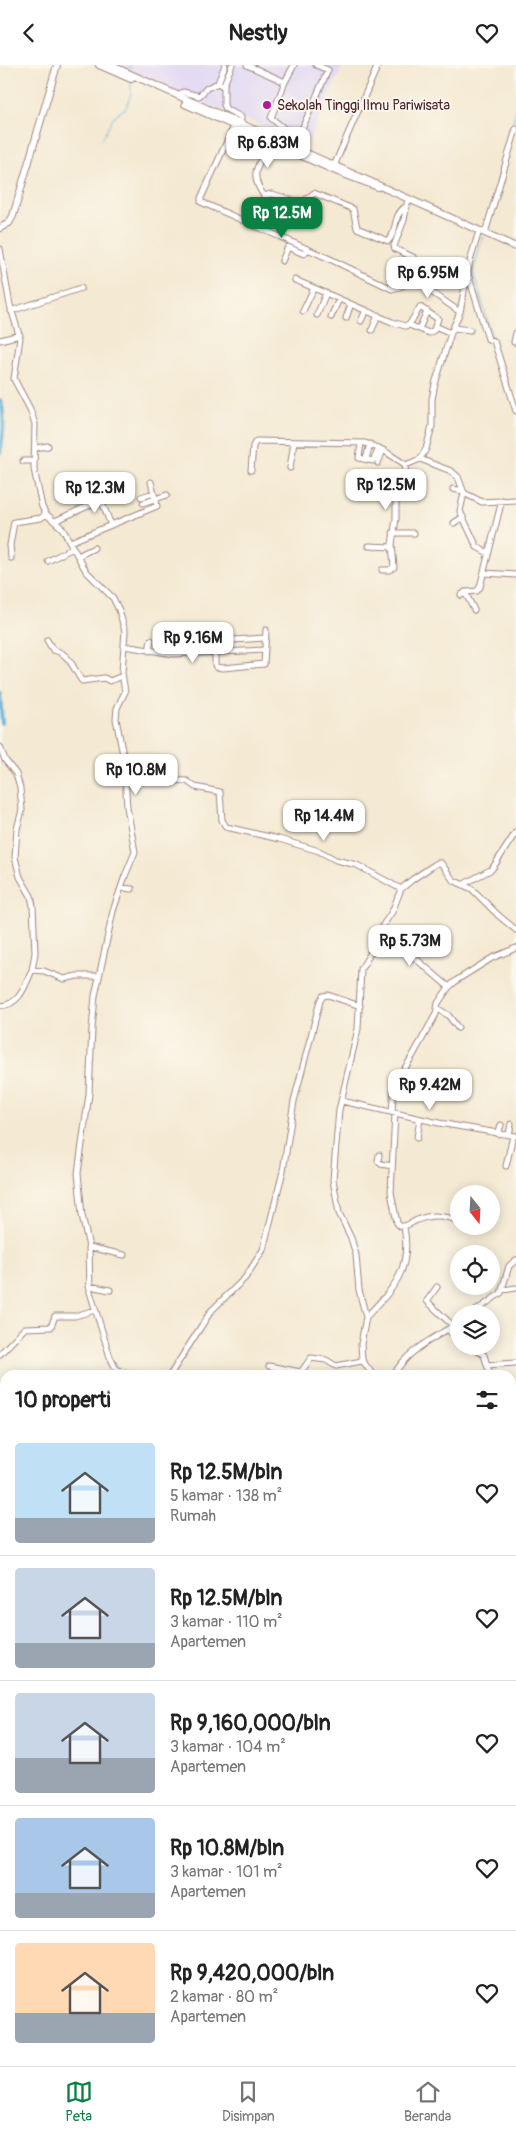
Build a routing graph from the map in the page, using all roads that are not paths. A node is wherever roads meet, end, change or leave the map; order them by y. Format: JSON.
{"nodes":[{"id":1,"x":57,"y":65,"type":"edge"},
{"id":2,"x":99,"y":65,"type":"edge"},
{"id":3,"x":110,"y":65,"type":"edge"},
{"id":4,"x":225,"y":65,"type":"edge"},
{"id":5,"x":232,"y":65,"type":"edge"},
{"id":6,"x":247,"y":65,"type":"edge"},
{"id":7,"x":294,"y":65,"type":"edge"},
{"id":8,"x":316,"y":65,"type":"edge"},
{"id":9,"x":378,"y":65,"type":"edge"},
{"id":10,"x":329,"y":67,"type":"edge"},
{"id":11,"x":123,"y":73,"type":"junction"},
{"id":12,"x":134,"y":78,"type":"junction"},
{"id":13,"x":285,"y":81,"type":"junction"},
{"id":14,"x":218,"y":83,"type":"junction"},
{"id":15,"x":224,"y":87,"type":"junction"},
{"id":16,"x":176,"y":95,"type":"junction"},
{"id":17,"x":235,"y":124,"type":"junction"},
{"id":18,"x":516,"y":129,"type":"edge"},
{"id":19,"x":298,"y":139,"type":"junction"},
{"id":20,"x":270,"y":142,"type":"junction"},
{"id":21,"x":294,"y":147,"type":"junction"},
{"id":22,"x":510,"y":149,"type":"junction"},
{"id":23,"x":516,"y":151,"type":"edge"},
{"id":24,"x":334,"y":166,"type":"junction"},
{"id":25,"x":379,"y":187,"type":"junction"},
{"id":26,"x":265,"y":197,"type":"junction"},
{"id":27,"x":408,"y":199,"type":"junction"},
{"id":28,"x":405,"y":207,"type":"junction"},
{"id":29,"x":253,"y":225,"type":"junction"},
{"id":30,"x":0,"y":228,"type":"edge"},
{"id":31,"x":482,"y":232,"type":"junction"},
{"id":32,"x":516,"y":247,"type":"edge"},
{"id":33,"x":0,"y":249,"type":"edge"},
{"id":34,"x":306,"y":249,"type":"junction"},
{"id":35,"x":282,"y":261,"type":"dead end"},
{"id":36,"x":468,"y":273,"type":"junction"},
{"id":37,"x":296,"y":280,"type":"dead end"},
{"id":38,"x":314,"y":288,"type":"junction"},
{"id":39,"x":81,"y":289,"type":"dead end"},
{"id":40,"x":430,"y":291,"type":"dead end"},
{"id":41,"x":326,"y":293,"type":"junction"},
{"id":42,"x":339,"y":299,"type":"junction"},
{"id":43,"x":351,"y":303,"type":"junction"},
{"id":44,"x":366,"y":310,"type":"junction"},
{"id":45,"x":12,"y":311,"type":"junction"},
{"id":46,"x":304,"y":311,"type":"dead end"},
{"id":47,"x":427,"y":311,"type":"junction"},
{"id":48,"x":460,"y":312,"type":"junction"},
{"id":49,"x":317,"y":315,"type":"dead end"},
{"id":50,"x":378,"y":315,"type":"junction"},
{"id":51,"x":331,"y":317,"type":"dead end"},
{"id":52,"x":346,"y":318,"type":"dead end"},
{"id":53,"x":361,"y":321,"type":"dead end"},
{"id":54,"x":409,"y":325,"type":"junction"},
{"id":55,"x":435,"y":326,"type":"junction"},
{"id":56,"x":419,"y":329,"type":"junction"},
{"id":57,"x":372,"y":330,"type":"dead end"},
{"id":58,"x":452,"y":330,"type":"junction"},
{"id":59,"x":470,"y":331,"type":"dead end"},
{"id":60,"x":516,"y":333,"type":"edge"},
{"id":61,"x":20,"y":335,"type":"junction"},
{"id":62,"x":0,"y":340,"type":"edge"},
{"id":63,"x":514,"y":342,"type":"dead end"},
{"id":64,"x":516,"y":411,"type":"edge"},
{"id":65,"x":294,"y":443,"type":"junction"},
{"id":66,"x":361,"y":443,"type":"junction"},
{"id":67,"x":370,"y":444,"type":"junction"},
{"id":68,"x":48,"y":446,"type":"dead end"},
{"id":69,"x":35,"y":448,"type":"junction"},
{"id":70,"x":381,"y":449,"type":"junction"},
{"id":71,"x":366,"y":459,"type":"junction"},
{"id":72,"x":420,"y":459,"type":"junction"},
{"id":73,"x":23,"y":461,"type":"dead end"},
{"id":74,"x":34,"y":461,"type":"junction"},
{"id":75,"x":406,"y":465,"type":"junction"},
{"id":76,"x":290,"y":468,"type":"dead end"},
{"id":77,"x":251,"y":470,"type":"dead end"},
{"id":78,"x":151,"y":482,"type":"dead end"},
{"id":79,"x":117,"y":483,"type":"dead end"},
{"id":80,"x":453,"y":489,"type":"dead end"},
{"id":81,"x":464,"y":492,"type":"junction"},
{"id":82,"x":155,"y":495,"type":"junction"},
{"id":83,"x":167,"y":495,"type":"dead end"},
{"id":84,"x":141,"y":497,"type":"dead end"},
{"id":85,"x":101,"y":500,"type":"junction"},
{"id":86,"x":502,"y":500,"type":"junction"},
{"id":87,"x":516,"y":500,"type":"edge"},
{"id":88,"x":143,"y":503,"type":"dead end"},
{"id":89,"x":46,"y":514,"type":"junction"},
{"id":90,"x":463,"y":517,"type":"junction"},
{"id":91,"x":56,"y":521,"type":"junction"},
{"id":92,"x":454,"y":523,"type":"dead end"},
{"id":93,"x":111,"y":525,"type":"junction"},
{"id":94,"x":394,"y":533,"type":"junction"},
{"id":95,"x":414,"y":533,"type":"dead end"},
{"id":96,"x":72,"y":545,"type":"junction"},
{"id":97,"x":369,"y":546,"type":"dead end"},
{"id":98,"x":392,"y":547,"type":"junction"},
{"id":99,"x":94,"y":548,"type":"dead end"},
{"id":100,"x":488,"y":553,"type":"junction"},
{"id":101,"x":78,"y":556,"type":"junction"},
{"id":102,"x":11,"y":558,"type":"dead end"},
{"id":103,"x":48,"y":561,"type":"dead end"},
{"id":104,"x":382,"y":570,"type":"dead end"},
{"id":105,"x":485,"y":573,"type":"junction"},
{"id":106,"x":516,"y":575,"type":"edge"},
{"id":107,"x":474,"y":610,"type":"dead end"},
{"id":108,"x":216,"y":630,"type":"dead end"},
{"id":109,"x":266,"y":630,"type":"dead end"},
{"id":110,"x":266,"y":638,"type":"junction"},
{"id":111,"x":47,"y":640,"type":"dead end"},
{"id":112,"x":151,"y":640,"type":"dead end"},
{"id":113,"x":216,"y":641,"type":"junction"},
{"id":114,"x":124,"y":646,"type":"junction"},
{"id":115,"x":174,"y":647,"type":"dead end"},
{"id":116,"x":149,"y":651,"type":"junction"},
{"id":117,"x":265,"y":651,"type":"junction"},
{"id":118,"x":215,"y":653,"type":"junction"},
{"id":119,"x":174,"y":654,"type":"junction"},
{"id":120,"x":122,"y":676,"type":"junction"},
{"id":121,"x":0,"y":747,"type":"edge"},
{"id":122,"x":125,"y":765,"type":"junction"},
{"id":123,"x":516,"y":832,"type":"edge"},
{"id":124,"x":464,"y":884,"type":"junction"},
{"id":125,"x":121,"y":888,"type":"junction"},
{"id":126,"x":132,"y":889,"type":"dead end"},
{"id":127,"x":401,"y":889,"type":"junction"},
{"id":128,"x":516,"y":922,"type":"edge"},
{"id":129,"x":514,"y":928,"type":"edge"},
{"id":130,"x":383,"y":931,"type":"junction"},
{"id":131,"x":516,"y":948,"type":"edge"},
{"id":132,"x":32,"y":970,"type":"junction"},
{"id":133,"x":99,"y":976,"type":"junction"},
{"id":134,"x":449,"y":987,"type":"junction"},
{"id":135,"x":0,"y":1006,"type":"edge"},
{"id":136,"x":360,"y":1006,"type":"junction"},
{"id":137,"x":438,"y":1009,"type":"junction"},
{"id":138,"x":458,"y":1028,"type":"dead end"},
{"id":139,"x":342,"y":1101,"type":"junction"},
{"id":140,"x":394,"y":1113,"type":"junction"},
{"id":141,"x":420,"y":1119,"type":"junction"},
{"id":142,"x":501,"y":1125,"type":"dead end"},
{"id":143,"x":511,"y":1125,"type":"dead end"},
{"id":144,"x":498,"y":1134,"type":"junction"},
{"id":145,"x":514,"y":1135,"type":"edge"},
{"id":146,"x":417,"y":1138,"type":"dead end"},
{"id":147,"x":379,"y":1155,"type":"dead end"},
{"id":148,"x":392,"y":1166,"type":"junction"},
{"id":149,"x":506,"y":1167,"type":"dead end"},
{"id":150,"x":450,"y":1219,"type":"edge"},
{"id":151,"x":404,"y":1227,"type":"junction"},
{"id":152,"x":89,"y":1247,"type":"junction"},
{"id":153,"x":124,"y":1255,"type":"dead end"},
{"id":154,"x":516,"y":1260,"type":"edge"},
{"id":155,"x":89,"y":1286,"type":"junction"},
{"id":156,"x":437,"y":1287,"type":"dead end"},
{"id":157,"x":516,"y":1288,"type":"edge"},
{"id":158,"x":110,"y":1290,"type":"dead end"},
{"id":159,"x":503,"y":1290,"type":"junction"},
{"id":160,"x":483,"y":1305,"type":"edge"},
{"id":161,"x":95,"y":1311,"type":"junction"},
{"id":162,"x":366,"y":1317,"type":"junction"},
{"id":163,"x":450,"y":1327,"type":"edge"},
{"id":164,"x":450,"y":1329,"type":"edge"},
{"id":165,"x":0,"y":1354,"type":"edge"},
{"id":166,"x":484,"y":1355,"type":"edge"},
{"id":167,"x":362,"y":1361,"type":"junction"},
{"id":168,"x":516,"y":1363,"type":"edge"},
{"id":169,"x":487,"y":1365,"type":"junction"},
{"id":170,"x":269,"y":1366,"type":"dead end"},
{"id":171,"x":117,"y":1370,"type":"edge"},
{"id":172,"x":173,"y":1370,"type":"edge"},
{"id":173,"x":290,"y":1370,"type":"edge"},
{"id":174,"x":302,"y":1370,"type":"edge"},
{"id":175,"x":369,"y":1370,"type":"edge"},
{"id":176,"x":397,"y":1370,"type":"edge"},
{"id":177,"x":488,"y":1370,"type":"edge"}],
"edges":[{"from":1,"to":30,"type":"main road"},
{"from":2,"to":11,"type":"main road"},
{"from":3,"to":11,"type":"main road"},
{"from":4,"to":14,"type":"street"},
{"from":5,"to":15,"type":"street"},
{"from":6,"to":13,"type":"street"},
{"from":7,"to":13,"type":"street"},
{"from":8,"to":10,"type":"street"},
{"from":9,"to":24,"type":"street"},
{"from":10,"to":19,"type":"street"},
{"from":11,"to":12,"type":"main road"},
{"from":12,"to":16,"type":"main road"},
{"from":12,"to":17,"type":"main road"},
{"from":13,"to":19,"type":"street"},
{"from":14,"to":15,"type":"street"},
{"from":14,"to":16,"type":"street"},
{"from":15,"to":17,"type":"street"},
{"from":16,"to":17,"type":"main road"},
{"from":17,"to":20,"type":"main road"},
{"from":17,"to":21,"type":"main road"},
{"from":17,"to":29,"type":"street"},
{"from":18,"to":22,"type":"street"},
{"from":19,"to":21,"type":"street"},
{"from":20,"to":25,"type":"main road"},
{"from":20,"to":26,"type":"street"},
{"from":21,"to":24,"type":"main road"},
{"from":22,"to":23,"type":"street"},
{"from":22,"to":31,"type":"street"},
{"from":24,"to":25,"type":"main road"},
{"from":25,"to":27,"type":"main road"},
{"from":26,"to":28,"type":"street"},
{"from":26,"to":29,"type":"street"},
{"from":27,"to":28,"type":"street"},
{"from":27,"to":31,"type":"main road"},
{"from":28,"to":34,"type":"street"},
{"from":29,"to":34,"type":"street"},
{"from":31,"to":32,"type":"main road"},
{"from":31,"to":36,"type":"street"},
{"from":33,"to":45,"type":"street"},
{"from":34,"to":35,"type":"street"},
{"from":36,"to":48,"type":"street"},
{"from":36,"to":64,"type":"street"},
{"from":37,"to":38,"type":"street"},
{"from":38,"to":41,"type":"street"},
{"from":38,"to":46,"type":"street"},
{"from":39,"to":45,"type":"street"},
{"from":40,"to":48,"type":"street"},
{"from":41,"to":42,"type":"street"},
{"from":41,"to":49,"type":"street"},
{"from":42,"to":43,"type":"street"},
{"from":42,"to":51,"type":"street"},
{"from":43,"to":44,"type":"street"},
{"from":43,"to":52,"type":"street"},
{"from":44,"to":50,"type":"street"},
{"from":44,"to":53,"type":"street"},
{"from":45,"to":61,"type":"street"},
{"from":47,"to":54,"type":"street"},
{"from":47,"to":55,"type":"street"},
{"from":47,"to":56,"type":"street"},
{"from":48,"to":58,"type":"street"},
{"from":50,"to":54,"type":"street"},
{"from":50,"to":57,"type":"street"},
{"from":54,"to":56,"type":"street"},
{"from":55,"to":56,"type":"street"},
{"from":55,"to":58,"type":"street"},
{"from":58,"to":59,"type":"street"},
{"from":58,"to":72,"type":"street"},
{"from":60,"to":63,"type":"street"},
{"from":61,"to":62,"type":"street"},
{"from":61,"to":69,"type":"street"},
{"from":65,"to":66,"type":"street"},
{"from":65,"to":76,"type":"street"},
{"from":65,"to":77,"type":"street"},
{"from":66,"to":67,"type":"street"},
{"from":66,"to":71,"type":"street"},
{"from":67,"to":70,"type":"street"},
{"from":67,"to":71,"type":"street"},
{"from":68,"to":69,"type":"street"},
{"from":69,"to":74,"type":"street"},
{"from":70,"to":71,"type":"street"},
{"from":70,"to":75,"type":"street"},
{"from":72,"to":75,"type":"street"},
{"from":72,"to":81,"type":"street"},
{"from":73,"to":74,"type":"street"},
{"from":74,"to":89,"type":"street"},
{"from":75,"to":94,"type":"street"},
{"from":78,"to":82,"type":"street"},
{"from":79,"to":85,"type":"street"},
{"from":80,"to":81,"type":"street"},
{"from":81,"to":86,"type":"street"},
{"from":81,"to":90,"type":"street"},
{"from":82,"to":83,"type":"street"},
{"from":82,"to":84,"type":"street"},
{"from":82,"to":88,"type":"street"},
{"from":82,"to":93,"type":"street"},
{"from":85,"to":91,"type":"street"},
{"from":85,"to":93,"type":"street"},
{"from":86,"to":87,"type":"street"},
{"from":86,"to":100,"type":"street"},
{"from":89,"to":91,"type":"street"},
{"from":89,"to":102,"type":"street"},
{"from":90,"to":92,"type":"street"},
{"from":90,"to":100,"type":"street"},
{"from":91,"to":96,"type":"street"},
{"from":93,"to":96,"type":"street"},
{"from":94,"to":95,"type":"street"},
{"from":94,"to":98,"type":"street"},
{"from":96,"to":101,"type":"street"},
{"from":96,"to":103,"type":"street"},
{"from":97,"to":98,"type":"street"},
{"from":98,"to":104,"type":"street"},
{"from":99,"to":101,"type":"street"},
{"from":100,"to":105,"type":"street"},
{"from":101,"to":114,"type":"street"},
{"from":105,"to":106,"type":"street"},
{"from":105,"to":107,"type":"street"},
{"from":108,"to":113,"type":"street"},
{"from":109,"to":110,"type":"street"},
{"from":110,"to":113,"type":"street"},
{"from":110,"to":117,"type":"street"},
{"from":111,"to":120,"type":"street"},
{"from":112,"to":116,"type":"street"},
{"from":113,"to":118,"type":"street"},
{"from":114,"to":116,"type":"street"},
{"from":114,"to":120,"type":"street"},
{"from":115,"to":119,"type":"street"},
{"from":116,"to":119,"type":"street"},
{"from":117,"to":118,"type":"street"},
{"from":117,"to":118,"type":"street"},
{"from":118,"to":119,"type":"street"},
{"from":120,"to":122,"type":"street"},
{"from":121,"to":132,"type":"street"},
{"from":122,"to":125,"type":"street"},
{"from":122,"to":127,"type":"street"},
{"from":123,"to":124,"type":"street"},
{"from":124,"to":127,"type":"street"},
{"from":124,"to":129,"type":"street"},
{"from":125,"to":126,"type":"street"},
{"from":125,"to":133,"type":"street"},
{"from":127,"to":130,"type":"street"},
{"from":128,"to":129,"type":"street"},
{"from":130,"to":134,"type":"street"},
{"from":130,"to":136,"type":"street"},
{"from":131,"to":134,"type":"street"},
{"from":132,"to":133,"type":"street"},
{"from":132,"to":135,"type":"street"},
{"from":133,"to":152,"type":"street"},
{"from":134,"to":137,"type":"street"},
{"from":136,"to":139,"type":"street"},
{"from":136,"to":172,"type":"street"},
{"from":137,"to":138,"type":"street"},
{"from":137,"to":140,"type":"street"},
{"from":139,"to":140,"type":"street"},
{"from":139,"to":162,"type":"street"},
{"from":140,"to":141,"type":"street"},
{"from":140,"to":148,"type":"street"},
{"from":141,"to":144,"type":"street"},
{"from":141,"to":146,"type":"street"},
{"from":142,"to":144,"type":"street"},
{"from":143,"to":145,"type":"street"},
{"from":144,"to":145,"type":"street"},
{"from":145,"to":149,"type":"street"},
{"from":147,"to":148,"type":"street"},
{"from":148,"to":151,"type":"street"},
{"from":150,"to":151,"type":"street"},
{"from":151,"to":162,"type":"street"},
{"from":152,"to":153,"type":"street"},
{"from":152,"to":155,"type":"street"},
{"from":154,"to":159,"type":"street"},
{"from":155,"to":158,"type":"street"},
{"from":155,"to":161,"type":"street"},
{"from":156,"to":163,"type":"street"},
{"from":157,"to":159,"type":"street"},
{"from":159,"to":160,"type":"street"},
{"from":161,"to":165,"type":"street"},
{"from":161,"to":171,"type":"street"},
{"from":162,"to":167,"type":"street"},
{"from":164,"to":176,"type":"street"},
{"from":166,"to":169,"type":"street"},
{"from":167,"to":174,"type":"street"},
{"from":167,"to":175,"type":"street"},
{"from":168,"to":169,"type":"street"},
{"from":169,"to":177,"type":"street"},
{"from":170,"to":173,"type":"street"}]}
